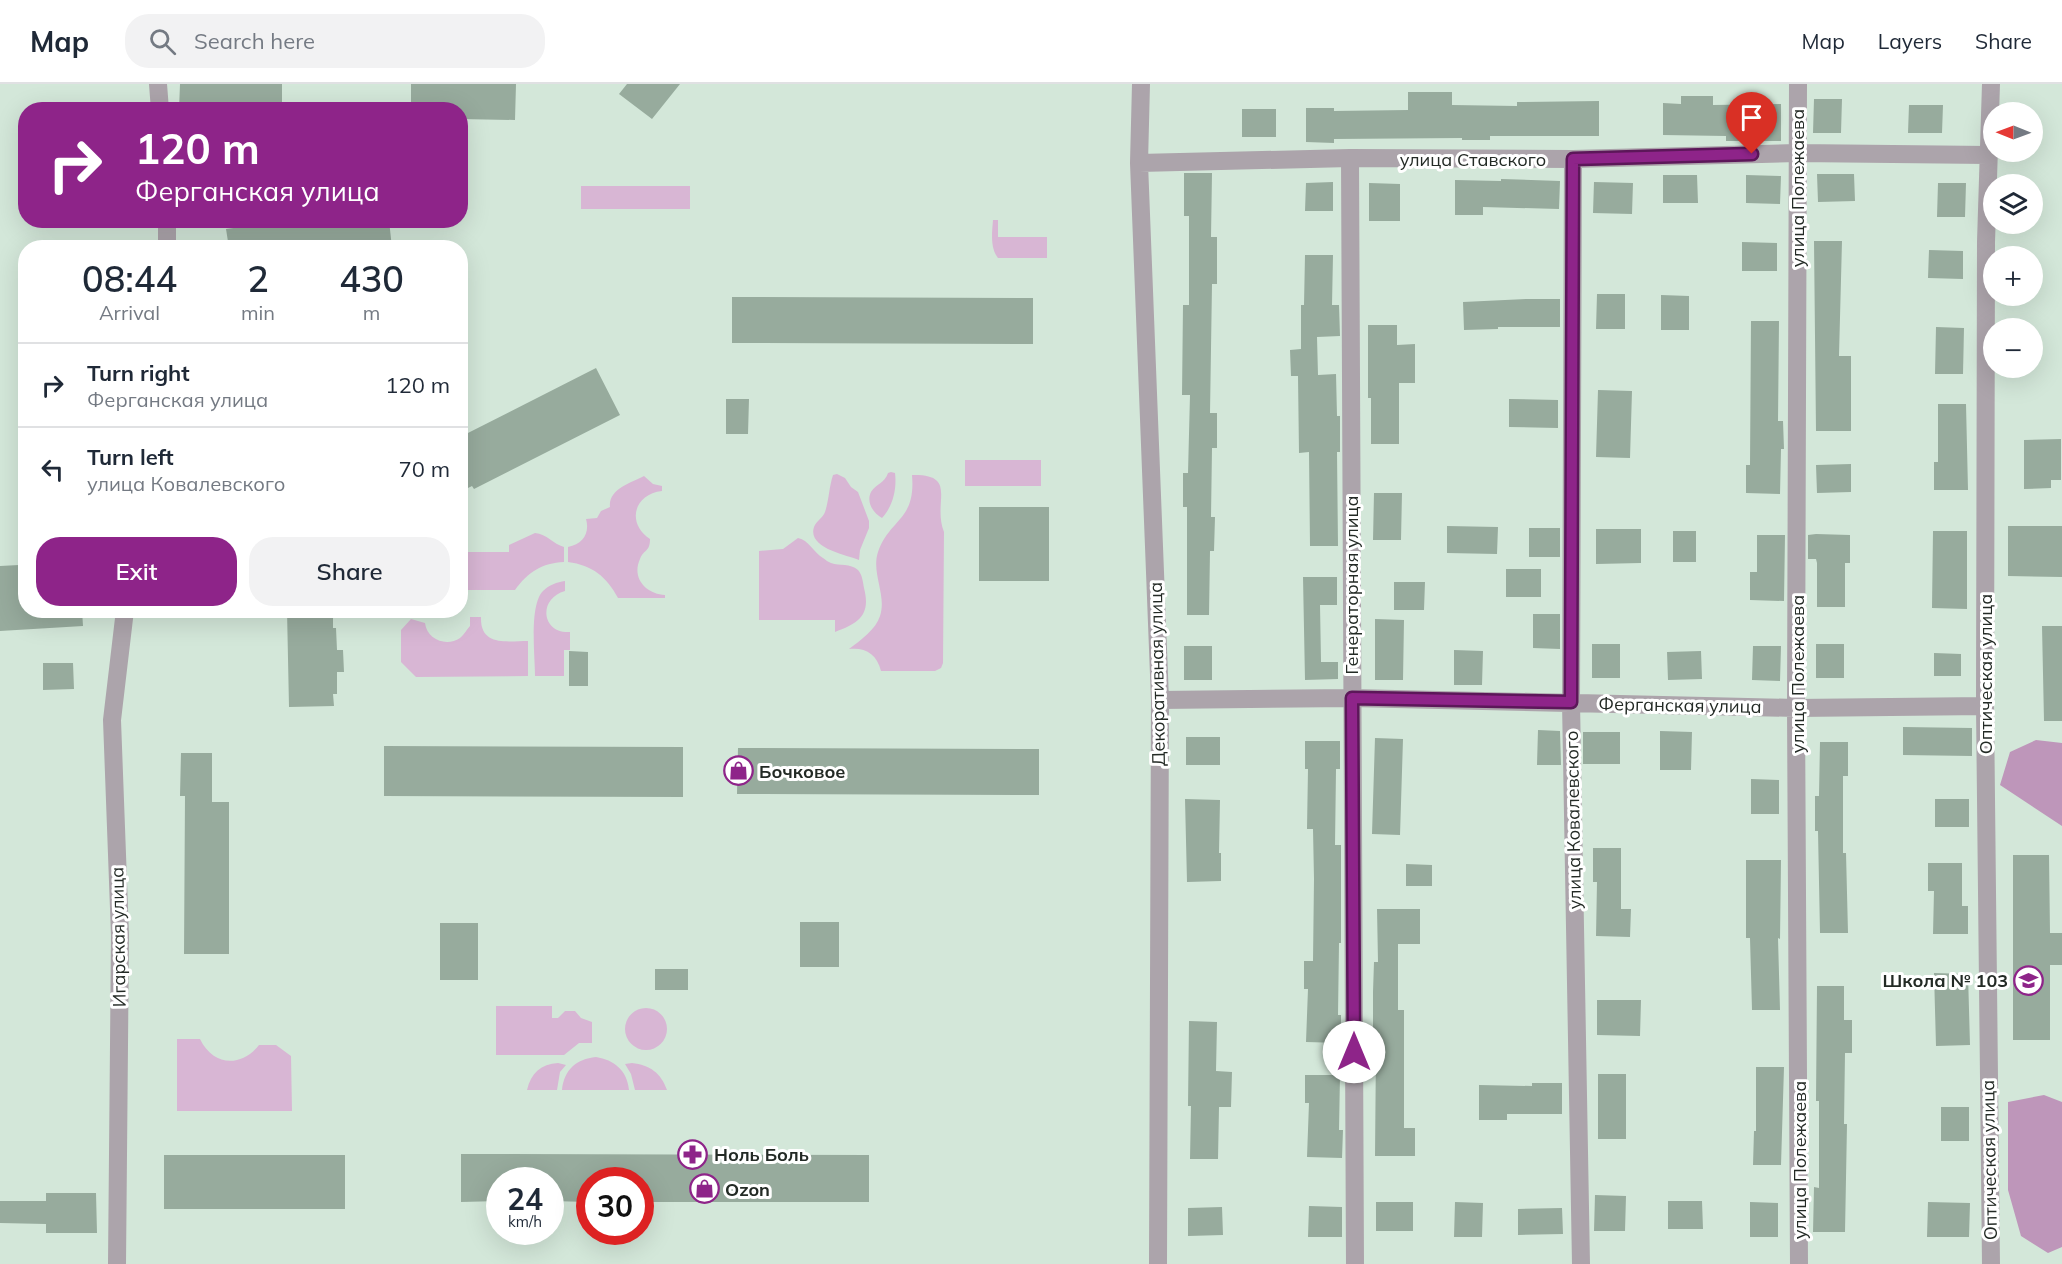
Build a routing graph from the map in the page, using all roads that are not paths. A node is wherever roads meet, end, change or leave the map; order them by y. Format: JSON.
{"nodes":[{"id":1,"x":158,"y":84,"type":"edge"},
{"id":2,"x":1141,"y":84,"type":"edge"},
{"id":3,"x":1798,"y":84,"type":"edge"},
{"id":4,"x":1991,"y":84,"type":"edge"},
{"id":5,"x":159,"y":102,"type":"edge"},
{"id":6,"x":1990,"y":102,"type":"edge"},
{"id":7,"x":1797,"y":153,"type":"junction"},
{"id":8,"x":1983,"y":155,"type":"edge"},
{"id":9,"x":1350,"y":158,"type":"junction"},
{"id":10,"x":1573,"y":159,"type":"junction"},
{"id":11,"x":1988,"y":162,"type":"edge"},
{"id":12,"x":1138,"y":163,"type":"junction"},
{"id":13,"x":124,"y":618,"type":"edge"},
{"id":14,"x":1352,"y":698,"type":"junction"},
{"id":15,"x":1160,"y":700,"type":"junction"},
{"id":16,"x":1571,"y":702,"type":"junction"},
{"id":17,"x":1984,"y":706,"type":"junction"},
{"id":18,"x":1796,"y":708,"type":"junction"},
{"id":19,"x":117,"y":1264,"type":"edge"},
{"id":20,"x":1158,"y":1264,"type":"edge"},
{"id":21,"x":1355,"y":1264,"type":"edge"},
{"id":22,"x":1581,"y":1264,"type":"edge"},
{"id":23,"x":1799,"y":1264,"type":"edge"},
{"id":24,"x":1990,"y":1264,"type":"edge"}],
"edges":[{"from":1,"to":5,"type":"street"},
{"from":2,"to":12,"type":"street","name":"Декоративная улица"},
{"from":3,"to":7,"type":"street","name":"улица Полежаева"},
{"from":4,"to":6,"type":"street","name":"Оптическая улица"},
{"from":7,"to":8,"type":"street","name":"улица Ставского"},
{"from":7,"to":10,"type":"street","name":"улица Ставского"},
{"from":7,"to":18,"type":"street","name":"улица Полежаева"},
{"from":9,"to":10,"type":"street","name":"улица Ставского"},
{"from":9,"to":12,"type":"street","name":"улица Ставского"},
{"from":9,"to":14,"type":"street","name":"Генераторная улица"},
{"from":10,"to":16,"type":"street","name":"улица Ковалевского"},
{"from":11,"to":17,"type":"street","name":"Оптическая улица"},
{"from":12,"to":15,"type":"street","name":"Декоративная улица"},
{"from":13,"to":19,"type":"street","name":"Игарская улица"},
{"from":14,"to":15,"type":"street","name":"Ферганская улица"},
{"from":14,"to":16,"type":"street","name":"Ферганская улица"},
{"from":14,"to":21,"type":"street","name":"Генераторная улица"},
{"from":15,"to":20,"type":"street","name":"Декоративная улица"},
{"from":16,"to":18,"type":"street","name":"Ферганская улица"},
{"from":16,"to":22,"type":"street","name":"улица Ковалевского"},
{"from":17,"to":18,"type":"street","name":"Ферганская улица"},
{"from":17,"to":24,"type":"street","name":"Оптическая улица"},
{"from":18,"to":23,"type":"street","name":"улица Полежаева"}]}
